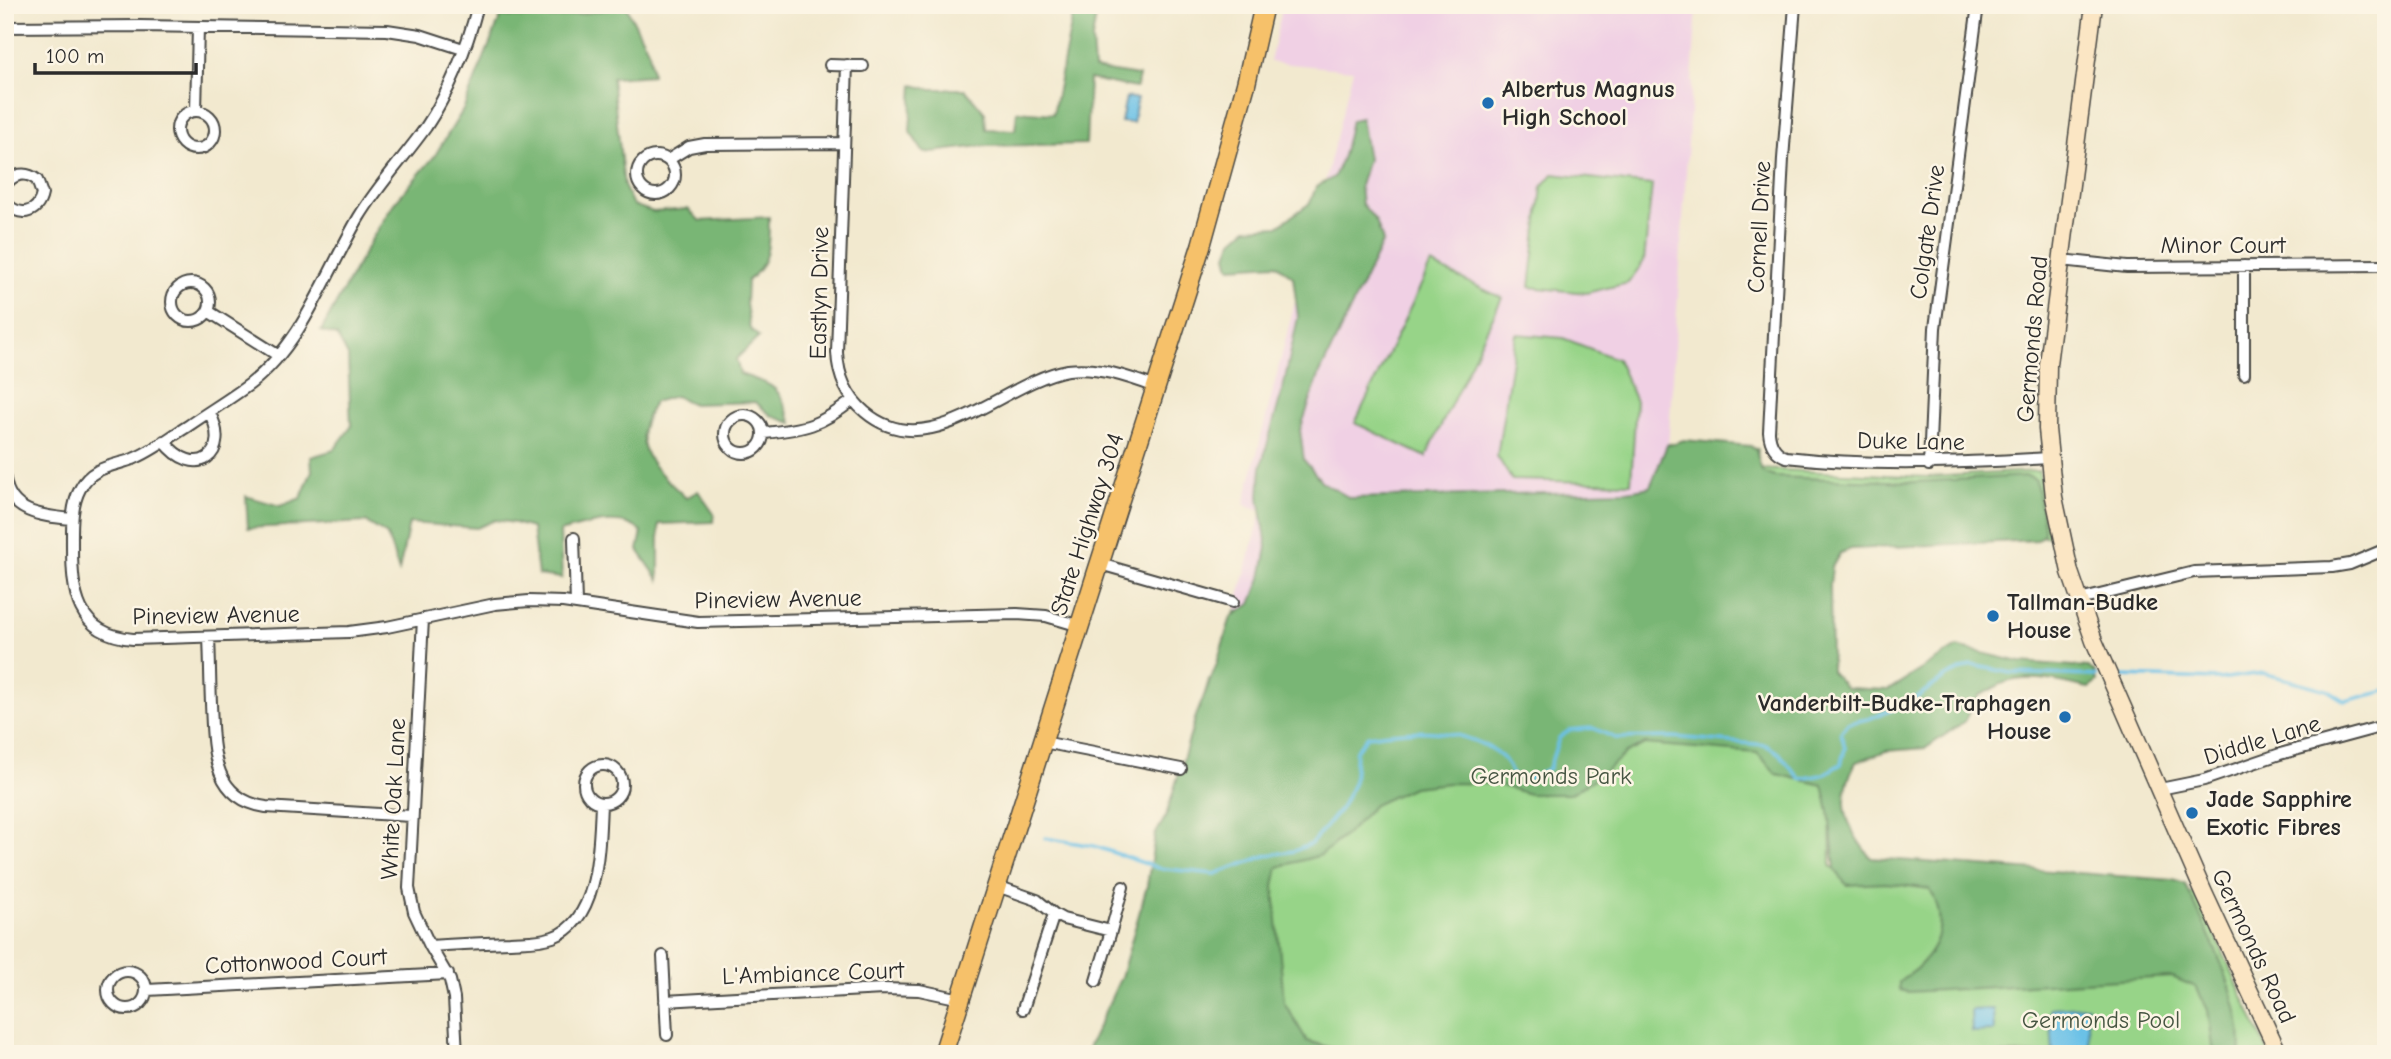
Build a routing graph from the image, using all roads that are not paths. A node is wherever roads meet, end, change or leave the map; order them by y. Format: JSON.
{"nodes":[{"id":1,"x":478,"y":5,"type":"edge"},
{"id":2,"x":1264,"y":5,"type":"edge"},
{"id":3,"x":1795,"y":5,"type":"edge"},
{"id":4,"x":1978,"y":5,"type":"edge"},
{"id":5,"x":2095,"y":5,"type":"edge"},
{"id":6,"x":5,"y":27,"type":"edge"},
{"id":7,"x":198,"y":27,"type":"junction"},
{"id":8,"x":463,"y":50,"type":"junction"},
{"id":9,"x":830,"y":65,"type":"dead end"},
{"id":10,"x":847,"y":65,"type":"junction"},
{"id":11,"x":863,"y":66,"type":"dead end"},
{"id":12,"x":196,"y":111,"type":"dead end"},
{"id":13,"x":844,"y":142,"type":"junction"},
{"id":14,"x":667,"y":160,"type":"dead end"},
{"id":15,"x":5,"y":186,"type":"edge"},
{"id":16,"x":5,"y":201,"type":"edge"},
{"id":17,"x":2061,"y":260,"type":"junction"},
{"id":18,"x":2386,"y":265,"type":"edge"},
{"id":19,"x":2244,"y":266,"type":"junction"},
{"id":20,"x":208,"y":311,"type":"dead end"},
{"id":21,"x":279,"y":356,"type":"junction"},
{"id":22,"x":2244,"y":374,"type":"dead end"},
{"id":23,"x":1156,"y":387,"type":"junction"},
{"id":24,"x":853,"y":400,"type":"junction"},
{"id":25,"x":209,"y":412,"type":"junction"},
{"id":26,"x":764,"y":433,"type":"dead end"},
{"id":27,"x":164,"y":441,"type":"junction"},
{"id":28,"x":5,"y":446,"type":"edge"},
{"id":29,"x":1775,"y":450,"type":"joint"},
{"id":30,"x":2049,"y":458,"type":"junction"},
{"id":31,"x":1928,"y":465,"type":"junction"},
{"id":32,"x":5,"y":471,"type":"edge"},
{"id":33,"x":5,"y":479,"type":"edge"},
{"id":34,"x":72,"y":519,"type":"junction"},
{"id":35,"x":574,"y":538,"type":"dead end"},
{"id":36,"x":2386,"y":549,"type":"edge"},
{"id":37,"x":1100,"y":564,"type":"junction"},
{"id":38,"x":2079,"y":600,"type":"junction"},
{"id":39,"x":1233,"y":602,"type":"dead end"},
{"id":40,"x":576,"y":604,"type":"junction"},
{"id":41,"x":423,"y":619,"type":"junction"},
{"id":42,"x":1080,"y":626,"type":"junction"},
{"id":43,"x":209,"y":637,"type":"junction"},
{"id":44,"x":2376,"y":728,"type":"dead end"},
{"id":45,"x":1043,"y":742,"type":"junction"},
{"id":46,"x":1181,"y":769,"type":"dead end"},
{"id":47,"x":2160,"y":789,"type":"junction"},
{"id":48,"x":601,"y":804,"type":"dead end"},
{"id":49,"x":411,"y":816,"type":"junction"},
{"id":50,"x":997,"y":886,"type":"junction"},
{"id":51,"x":1123,"y":887,"type":"dead end"},
{"id":52,"x":1054,"y":914,"type":"junction"},
{"id":53,"x":1111,"y":931,"type":"junction"},
{"id":54,"x":430,"y":946,"type":"junction"},
{"id":55,"x":663,"y":956,"type":"dead end"},
{"id":56,"x":448,"y":974,"type":"junction"},
{"id":57,"x":1096,"y":981,"type":"dead end"},
{"id":58,"x":147,"y":990,"type":"dead end"},
{"id":59,"x":961,"y":999,"type":"junction"},
{"id":60,"x":666,"y":1001,"type":"junction"},
{"id":61,"x":1023,"y":1009,"type":"dead end"},
{"id":62,"x":667,"y":1035,"type":"dead end"},
{"id":63,"x":457,"y":1054,"type":"edge"},
{"id":64,"x":943,"y":1054,"type":"edge"},
{"id":65,"x":2279,"y":1054,"type":"edge"}],
"edges":[{"from":1,"to":8,"type":"street","name":"Pineview Avenue"},
{"from":2,"to":23,"type":"main road","name":"State Highway 304"},
{"from":3,"to":29,"type":"street","name":"Cornell Drive"},
{"from":4,"to":31,"type":"street","name":"Colgate Drive"},
{"from":5,"to":17,"type":"street","name":"Germonds Road"},
{"from":6,"to":7,"type":"street"},
{"from":7,"to":8,"type":"street"},
{"from":7,"to":12,"type":"street"},
{"from":8,"to":21,"type":"street","name":"Pineview Avenue"},
{"from":9,"to":10,"type":"street"},
{"from":10,"to":11,"type":"street"},
{"from":10,"to":13,"type":"street","name":"Eastlyn Drive"},
{"from":13,"to":14,"type":"street"},
{"from":13,"to":24,"type":"street","name":"Eastlyn Drive"},
{"from":15,"to":16,"type":"street"},
{"from":17,"to":19,"type":"street","name":"Minor Court"},
{"from":17,"to":30,"type":"street","name":"Germonds Road"},
{"from":18,"to":19,"type":"street","name":"Minor Court"},
{"from":19,"to":22,"type":"street"},
{"from":20,"to":21,"type":"street"},
{"from":21,"to":25,"type":"street","name":"Pineview Avenue"},
{"from":23,"to":24,"type":"street","name":"Eastlyn Drive"},
{"from":23,"to":37,"type":"main road","name":"State Highway 304"},
{"from":24,"to":26,"type":"street"},
{"from":25,"to":27,"type":"street","name":"Pineview Avenue"},
{"from":25,"to":27,"type":"street"},
{"from":27,"to":34,"type":"street","name":"Pineview Avenue"},
{"from":28,"to":32,"type":"street"},
{"from":29,"to":31,"type":"street","name":"Duke Lane"},
{"from":30,"to":31,"type":"street","name":"Duke Lane"},
{"from":30,"to":38,"type":"street","name":"Germonds Road"},
{"from":33,"to":34,"type":"street"},
{"from":34,"to":43,"type":"street","name":"Pineview Avenue"},
{"from":35,"to":40,"type":"street"},
{"from":36,"to":38,"type":"street"},
{"from":37,"to":39,"type":"street"},
{"from":37,"to":42,"type":"main road","name":"State Highway 304"},
{"from":38,"to":47,"type":"street","name":"Germonds Road"},
{"from":40,"to":41,"type":"street","name":"Pineview Avenue"},
{"from":40,"to":42,"type":"street","name":"Pineview Avenue"},
{"from":41,"to":43,"type":"street","name":"Pineview Avenue"},
{"from":41,"to":49,"type":"street","name":"White Oak Lane"},
{"from":42,"to":45,"type":"main road","name":"State Highway 304"},
{"from":43,"to":49,"type":"street"},
{"from":44,"to":47,"type":"street","name":"Diddle Lane"},
{"from":45,"to":46,"type":"street"},
{"from":45,"to":50,"type":"main road","name":"State Highway 304"},
{"from":47,"to":65,"type":"street","name":"Germonds Road"},
{"from":48,"to":54,"type":"street"},
{"from":49,"to":54,"type":"street","name":"White Oak Lane"},
{"from":50,"to":52,"type":"street"},
{"from":50,"to":59,"type":"main road","name":"State Highway 304"},
{"from":51,"to":53,"type":"street"},
{"from":52,"to":53,"type":"street"},
{"from":52,"to":61,"type":"street"},
{"from":53,"to":57,"type":"street"},
{"from":54,"to":56,"type":"street","name":"White Oak Lane"},
{"from":55,"to":60,"type":"street"},
{"from":56,"to":58,"type":"street","name":"Cottonwood Court"},
{"from":56,"to":63,"type":"street","name":"White Oak Lane"},
{"from":59,"to":60,"type":"street","name":"L'Ambiance Court"},
{"from":59,"to":64,"type":"main road","name":"State Highway 304"},
{"from":60,"to":62,"type":"street"}]}
